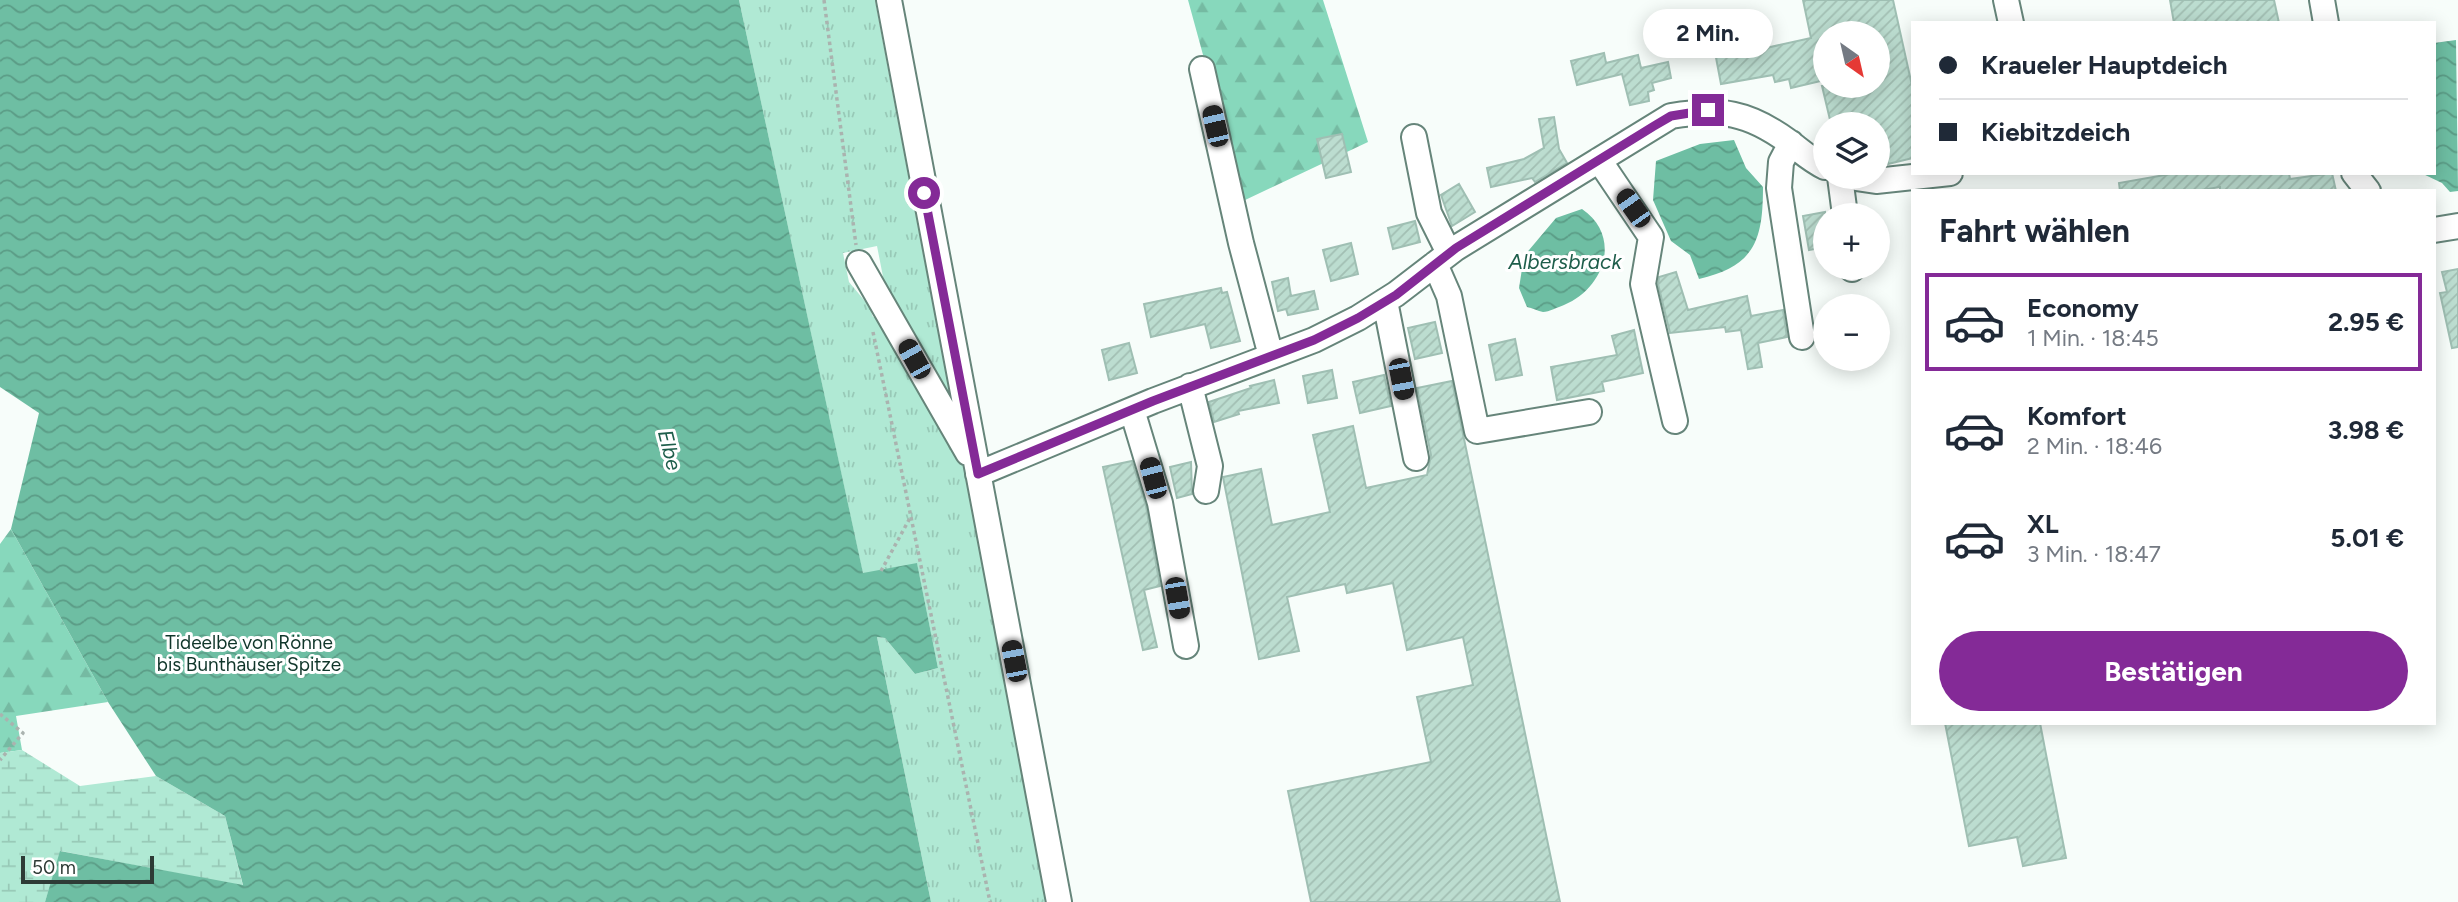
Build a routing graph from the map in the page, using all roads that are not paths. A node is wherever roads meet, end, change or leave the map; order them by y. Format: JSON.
{"nodes":[{"id":1,"x":889,"y":0,"type":"edge"},
{"id":2,"x":2006,"y":0,"type":"edge"},
{"id":3,"x":2322,"y":0,"type":"edge"},
{"id":4,"x":2011,"y":21,"type":"edge"},
{"id":5,"x":2326,"y":21,"type":"edge"},
{"id":6,"x":1202,"y":69,"type":"dead end"},
{"id":7,"x":1414,"y":137,"type":"dead end"},
{"id":8,"x":1791,"y":143,"type":"junction"},
{"id":9,"x":1813,"y":159,"type":"edge"},
{"id":10,"x":1599,"y":160,"type":"junction"},
{"id":11,"x":1932,"y":175,"type":"edge"},
{"id":12,"x":2356,"y":175,"type":"edge"},
{"id":13,"x":1890,"y":180,"type":"edge"},
{"id":14,"x":2366,"y":189,"type":"edge"},
{"id":15,"x":2458,"y":226,"type":"edge"},
{"id":16,"x":2436,"y":230,"type":"edge"},
{"id":17,"x":1442,"y":259,"type":"junction"},
{"id":18,"x":859,"y":262,"type":"road end"},
{"id":19,"x":1385,"y":301,"type":"junction"},
{"id":20,"x":1802,"y":337,"type":"dead end"},
{"id":21,"x":1271,"y":356,"type":"junction"},
{"id":22,"x":1190,"y":386,"type":"junction"},
{"id":23,"x":1132,"y":410,"type":"junction"},
{"id":24,"x":1589,"y":412,"type":"dead end"},
{"id":25,"x":1675,"y":421,"type":"dead end"},
{"id":26,"x":1416,"y":457,"type":"dead end"},
{"id":27,"x":978,"y":473,"type":"junction"},
{"id":28,"x":1206,"y":491,"type":"dead end"},
{"id":29,"x":1186,"y":646,"type":"dead end"},
{"id":30,"x":1059,"y":902,"type":"edge"}],
"edges":[{"from":1,"to":27,"type":"street"},
{"from":2,"to":4,"type":"street"},
{"from":3,"to":5,"type":"street"},
{"from":6,"to":21,"type":"street"},
{"from":7,"to":17,"type":"street"},
{"from":8,"to":9,"type":"street"},
{"from":8,"to":10,"type":"street"},
{"from":8,"to":20,"type":"street"},
{"from":10,"to":17,"type":"street"},
{"from":10,"to":25,"type":"street"},
{"from":11,"to":13,"type":"street"},
{"from":12,"to":14,"type":"street"},
{"from":15,"to":16,"type":"street"},
{"from":17,"to":19,"type":"street"},
{"from":17,"to":24,"type":"street"},
{"from":18,"to":27,"type":"street"},
{"from":19,"to":21,"type":"street"},
{"from":19,"to":26,"type":"street"},
{"from":21,"to":22,"type":"street"},
{"from":22,"to":23,"type":"street"},
{"from":22,"to":28,"type":"street"},
{"from":23,"to":27,"type":"street"},
{"from":23,"to":29,"type":"street"},
{"from":27,"to":30,"type":"street"}]}
